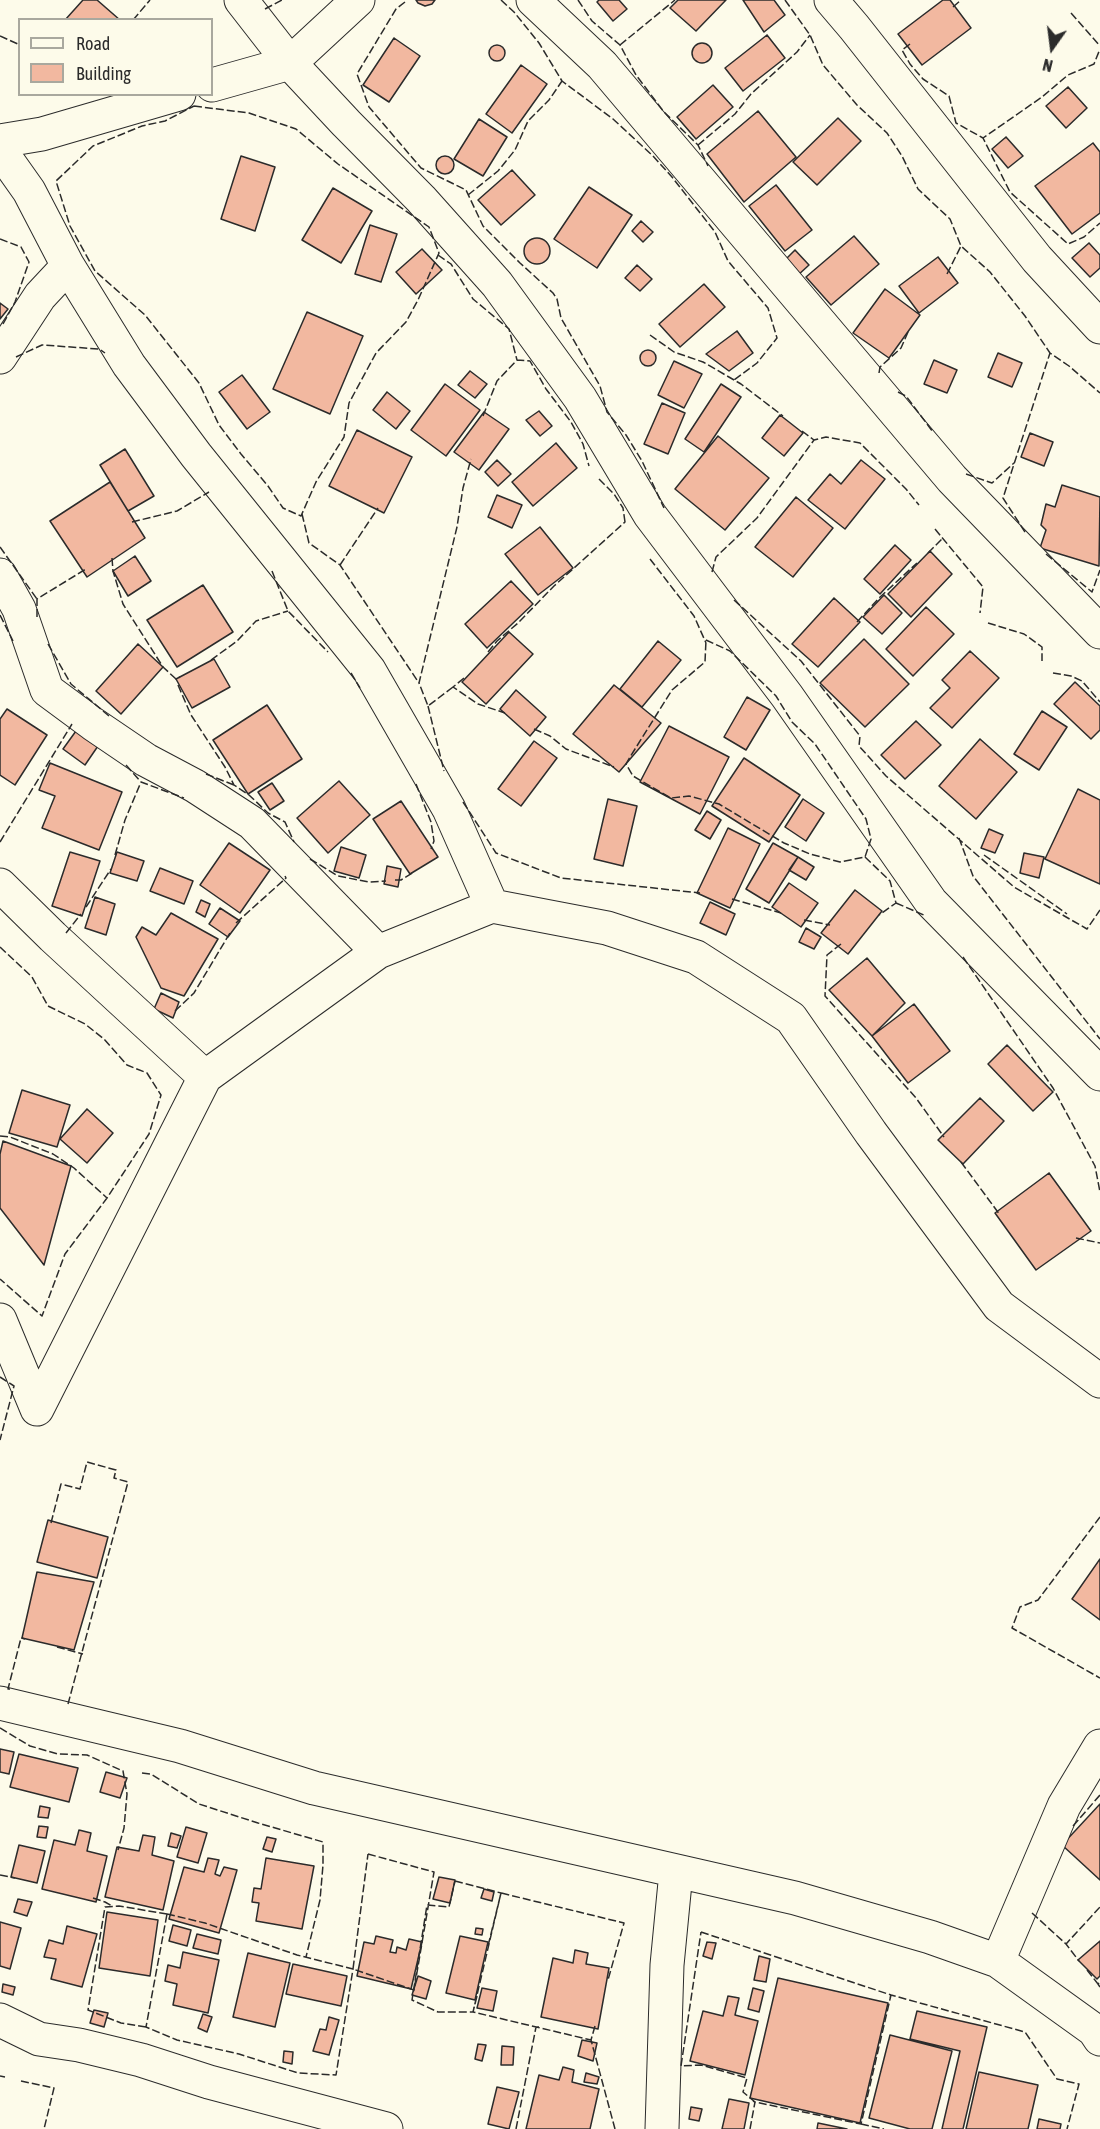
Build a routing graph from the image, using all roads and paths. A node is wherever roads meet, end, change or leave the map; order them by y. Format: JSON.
{"nodes":[{"id":1,"x":241,"y":0,"type":"edge"},
{"id":2,"x":358,"y":0,"type":"edge"},
{"id":3,"x":533,"y":0,"type":"edge"},
{"id":4,"x":831,"y":0,"type":"edge"},
{"id":5,"x":290,"y":63,"type":"junction"},
{"id":6,"x":213,"y":85,"type":"edge"},
{"id":7,"x":172,"y":96,"type":"edge"},
{"id":8,"x":0,"y":141,"type":"edge"},
{"id":9,"x":0,"y":150,"type":"edge"},
{"id":10,"x":68,"y":266,"type":"junction"},
{"id":11,"x":1100,"y":327,"type":"edge"},
{"id":12,"x":0,"y":357,"type":"edge"},
{"id":13,"x":0,"y":575,"type":"edge"},
{"id":14,"x":1100,"y":633,"type":"edge"},
{"id":15,"x":0,"y":885,"type":"edge"},
{"id":16,"x":492,"y":906,"type":"junction"},
{"id":17,"x":378,"y":952,"type":"junction"},
{"id":18,"x":1100,"y":1074,"type":"edge"},
{"id":19,"x":205,"y":1077,"type":"junction"},
{"id":20,"x":0,"y":1320,"type":"edge"},
{"id":21,"x":1100,"y":1381,"type":"edge"},
{"id":22,"x":0,"y":1703,"type":"edge"},
{"id":23,"x":1100,"y":1746,"type":"edge"},
{"id":24,"x":676,"y":1872,"type":"junction"},
{"id":25,"x":998,"y":1961,"type":"junction"},
{"id":26,"x":0,"y":2020,"type":"edge"},
{"id":27,"x":1100,"y":2039,"type":"edge"},
{"id":28,"x":386,"y":2129,"type":"edge"},
{"id":29,"x":662,"y":2129,"type":"edge"}],
"edges":[{"from":1,"to":5,"type":"street"},
{"from":2,"to":5,"type":"street"},
{"from":3,"to":14,"type":"street"},
{"from":4,"to":11,"type":"street"},
{"from":5,"to":6,"type":"street"},
{"from":5,"to":18,"type":"street"},
{"from":7,"to":8,"type":"street"},
{"from":9,"to":10,"type":"street"},
{"from":10,"to":12,"type":"street"},
{"from":10,"to":16,"type":"street"},
{"from":13,"to":17,"type":"street"},
{"from":15,"to":19,"type":"street"},
{"from":16,"to":17,"type":"street"},
{"from":16,"to":21,"type":"street"},
{"from":17,"to":19,"type":"street"},
{"from":19,"to":20,"type":"street"},
{"from":22,"to":24,"type":"street"},
{"from":23,"to":25,"type":"street"},
{"from":24,"to":25,"type":"street"},
{"from":24,"to":29,"type":"street"},
{"from":25,"to":27,"type":"street"},
{"from":26,"to":28,"type":"street"}]}
